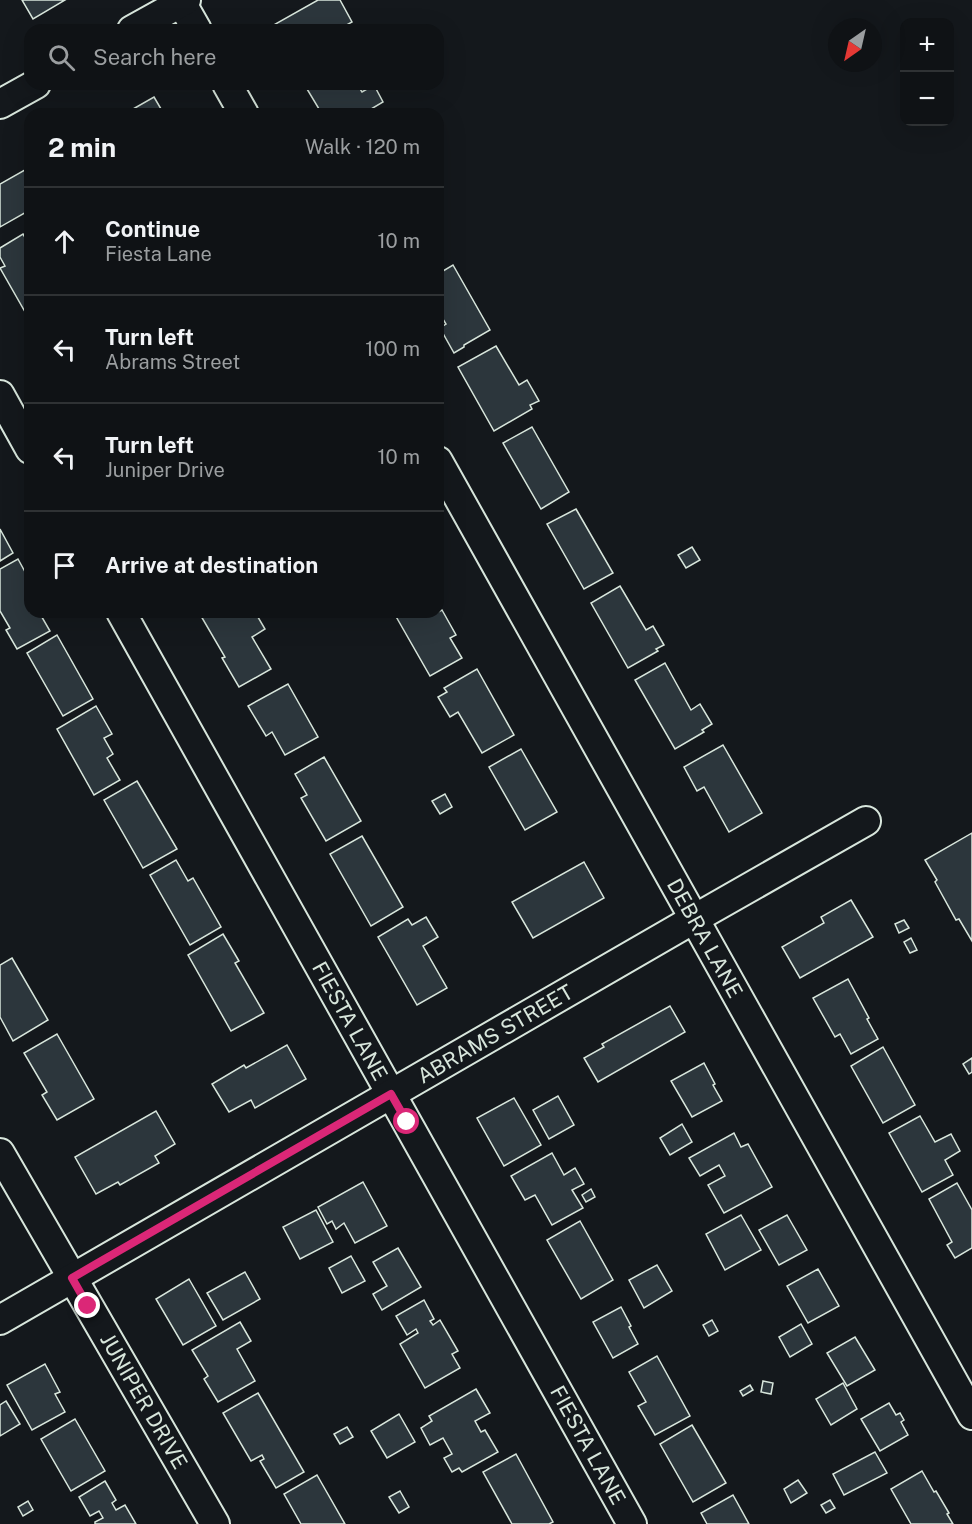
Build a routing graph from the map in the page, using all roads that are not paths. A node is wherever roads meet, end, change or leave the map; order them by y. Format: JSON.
{"nodes":[{"id":1,"x":183,"y":1,"type":"edge"},
{"id":2,"x":143,"y":24,"type":"edge"},
{"id":3,"x":194,"y":24,"type":"edge"},
{"id":4,"x":25,"y":90,"type":"edge"},
{"id":5,"x":230,"y":90,"type":"edge"},
{"id":6,"x":0,"y":104,"type":"edge"},
{"id":7,"x":241,"y":108,"type":"edge"},
{"id":8,"x":0,"y":395,"type":"edge"},
{"id":9,"x":24,"y":438,"type":"edge"},
{"id":10,"x":444,"y":472,"type":"edge"},
{"id":11,"x":125,"y":618,"type":"edge"},
{"id":12,"x":866,"y":821,"type":"dead end"},
{"id":13,"x":694,"y":919,"type":"junction"},
{"id":14,"x":391,"y":1094,"type":"junction"},
{"id":15,"x":0,"y":1153,"type":"edge"},
{"id":16,"x":72,"y":1278,"type":"junction"},
{"id":17,"x":0,"y":1320,"type":"edge"},
{"id":18,"x":972,"y":1415,"type":"edge"},
{"id":19,"x":215,"y":1524,"type":"edge"},
{"id":20,"x":632,"y":1524,"type":"edge"}],
"edges":[{"from":1,"to":2,"type":"street"},
{"from":1,"to":3,"type":"street"},
{"from":4,"to":6,"type":"street"},
{"from":5,"to":7,"type":"street"},
{"from":8,"to":9,"type":"street"},
{"from":10,"to":13,"type":"street","name":"DEBRA LANE"},
{"from":11,"to":14,"type":"street","name":"FIESTA LANE"},
{"from":12,"to":13,"type":"street","name":"ABRAMS STREET"},
{"from":13,"to":14,"type":"street","name":"ABRAMS STREET"},
{"from":13,"to":18,"type":"street","name":"DEBRA LANE"},
{"from":14,"to":16,"type":"street","name":"ABRAMS STREET"},
{"from":14,"to":20,"type":"street","name":"FIESTA LANE"},
{"from":15,"to":16,"type":"street","name":"JUNIPER DRIVE"},
{"from":16,"to":17,"type":"street","name":"ABRAMS STREET"},
{"from":16,"to":19,"type":"street","name":"JUNIPER DRIVE"}]}
